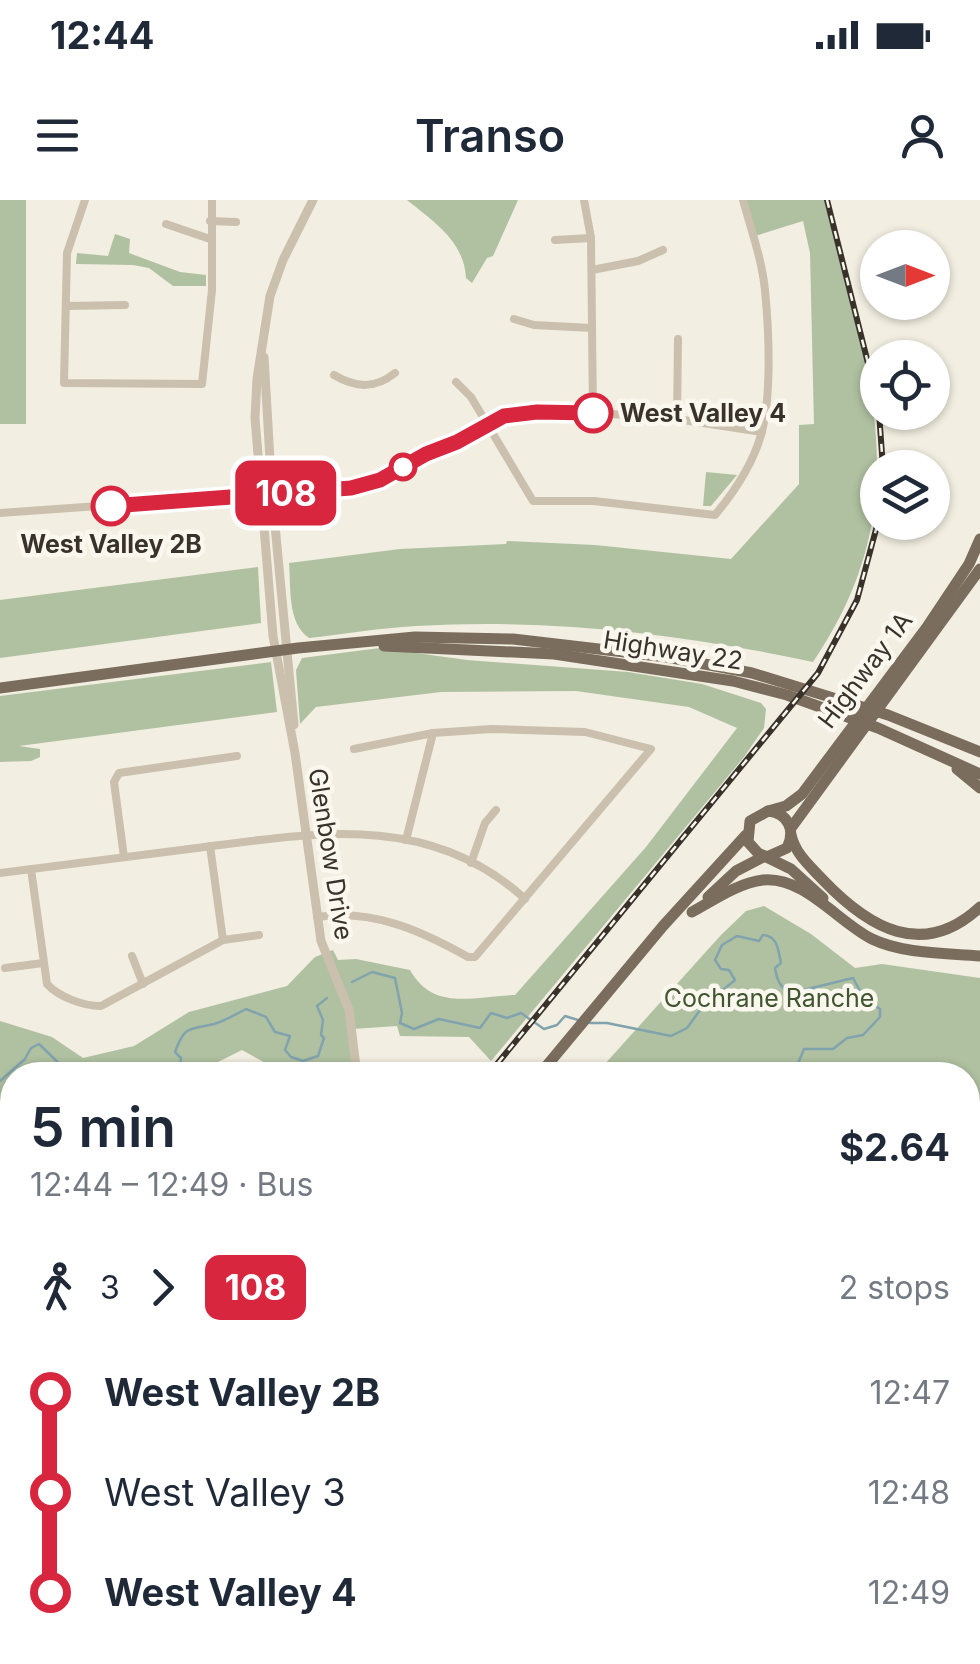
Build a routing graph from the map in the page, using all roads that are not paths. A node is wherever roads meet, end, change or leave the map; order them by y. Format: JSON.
{"nodes":[{"id":1,"x":85,"y":200,"type":"edge"},
{"id":2,"x":212,"y":200,"type":"edge"},
{"id":3,"x":584,"y":200,"type":"edge"},
{"id":4,"x":743,"y":200,"type":"edge"},
{"id":5,"x":310,"y":201,"type":"edge"},
{"id":6,"x":210,"y":220,"type":"junction"},
{"id":7,"x":236,"y":222,"type":"dead end"},
{"id":8,"x":166,"y":224,"type":"dead end"},
{"id":9,"x":210,"y":238,"type":"junction"},
{"id":10,"x":591,"y":238,"type":"junction"},
{"id":11,"x":555,"y":240,"type":"dead end"},
{"id":12,"x":662,"y":250,"type":"dead end"},
{"id":13,"x":592,"y":270,"type":"junction"},
{"id":14,"x":125,"y":305,"type":"dead end"},
{"id":15,"x":66,"y":306,"type":"junction"},
{"id":16,"x":514,"y":319,"type":"dead end"},
{"id":17,"x":592,"y":328,"type":"junction"},
{"id":18,"x":678,"y":339,"type":"dead end"},
{"id":19,"x":262,"y":344,"type":"junction"},
{"id":20,"x":394,"y":373,"type":"dead end"},
{"id":21,"x":334,"y":375,"type":"dead end"},
{"id":22,"x":456,"y":382,"type":"dead end"},
{"id":23,"x":593,"y":413,"type":"junction"},
{"id":24,"x":677,"y":419,"type":"junction"},
{"id":25,"x":489,"y":426,"type":"junction"},
{"id":26,"x":762,"y":432,"type":"junction"},
{"id":27,"x":272,"y":494,"type":"junction"},
{"id":28,"x":260,"y":495,"type":"junction"},
{"id":29,"x":0,"y":513,"type":"edge"},
{"id":30,"x":980,"y":539,"type":"edge"},
{"id":31,"x":980,"y":569,"type":"edge"},
{"id":32,"x":282,"y":650,"type":"junction"},
{"id":33,"x":0,"y":688,"type":"edge"},
{"id":34,"x":791,"y":690,"type":"junction"},
{"id":35,"x":432,"y":733,"type":"junction"},
{"id":36,"x":910,"y":744,"type":"junction"},
{"id":37,"x":354,"y":749,"type":"dead end"},
{"id":38,"x":980,"y":752,"type":"edge"},
{"id":39,"x":237,"y":756,"type":"dead end"},
{"id":40,"x":980,"y":774,"type":"edge"},
{"id":41,"x":980,"y":788,"type":"edge"},
{"id":42,"x":496,"y":810,"type":"dead end"},
{"id":43,"x":768,"y":811,"type":"junction"},
{"id":44,"x":791,"y":832,"type":"junction"},
{"id":45,"x":306,"y":834,"type":"junction"},
{"id":46,"x":746,"y":835,"type":"junction"},
{"id":47,"x":406,"y":840,"type":"junction"},
{"id":48,"x":210,"y":846,"type":"junction"},
{"id":49,"x":767,"y":856,"type":"junction"},
{"id":50,"x":124,"y":857,"type":"junction"},
{"id":51,"x":471,"y":863,"type":"junction"},
{"id":52,"x":31,"y":869,"type":"junction"},
{"id":53,"x":0,"y":873,"type":"edge"},
{"id":54,"x":525,"y":899,"type":"junction"},
{"id":55,"x":980,"y":906,"type":"edge"},
{"id":56,"x":692,"y":912,"type":"junction"},
{"id":57,"x":317,"y":917,"type":"junction"},
{"id":58,"x":848,"y":924,"type":"junction"},
{"id":59,"x":663,"y":926,"type":"junction"},
{"id":60,"x":259,"y":934,"type":"dead end"},
{"id":61,"x":222,"y":940,"type":"junction"},
{"id":62,"x":132,"y":956,"type":"dead end"},
{"id":63,"x":980,"y":956,"type":"edge"},
{"id":64,"x":43,"y":963,"type":"junction"},
{"id":65,"x":5,"y":968,"type":"dead end"},
{"id":66,"x":143,"y":984,"type":"junction"},
{"id":67,"x":355,"y":1062,"type":"edge"},
{"id":68,"x":550,"y":1062,"type":"edge"}],
"edges":[{"from":1,"to":15,"type":"street"},
{"from":2,"to":6,"type":"street"},
{"from":3,"to":10,"type":"street"},
{"from":4,"to":26,"type":"street"},
{"from":5,"to":19,"type":"street"},
{"from":6,"to":7,"type":"street"},
{"from":6,"to":9,"type":"street"},
{"from":8,"to":9,"type":"street"},
{"from":9,"to":15,"type":"street"},
{"from":10,"to":11,"type":"street"},
{"from":10,"to":13,"type":"street"},
{"from":12,"to":13,"type":"street"},
{"from":13,"to":17,"type":"street"},
{"from":14,"to":15,"type":"street"},
{"from":16,"to":17,"type":"street"},
{"from":17,"to":23,"type":"street"},
{"from":18,"to":24,"type":"street"},
{"from":19,"to":27,"type":"street"},
{"from":19,"to":28,"type":"street"},
{"from":20,"to":21,"type":"street"},
{"from":22,"to":25,"type":"street"},
{"from":23,"to":24,"type":"street"},
{"from":23,"to":25,"type":"street"},
{"from":24,"to":26,"type":"street"},
{"from":25,"to":26,"type":"street"},
{"from":25,"to":27,"type":"street"},
{"from":27,"to":28,"type":"street"},
{"from":27,"to":32,"type":"street"},
{"from":28,"to":29,"type":"street"},
{"from":28,"to":32,"type":"street"},
{"from":30,"to":43,"type":"main road","name":"Highway 1A"},
{"from":31,"to":44,"type":"main road","name":"Highway 1A"},
{"from":32,"to":33,"type":"main road","name":"Highway 22"},
{"from":32,"to":34,"type":"main road","name":"Highway 22"},
{"from":32,"to":45,"type":"street","name":"Glenbow Drive"},
{"from":34,"to":36,"type":"main road","name":"Highway 22"},
{"from":34,"to":38,"type":"main road","name":"Highway 22"},
{"from":35,"to":37,"type":"street"},
{"from":35,"to":47,"type":"street"},
{"from":35,"to":54,"type":"street"},
{"from":36,"to":40,"type":"main road","name":"Highway 22"},
{"from":36,"to":41,"type":"main road"},
{"from":39,"to":50,"type":"street"},
{"from":42,"to":51,"type":"street"},
{"from":43,"to":44,"type":"main road"},
{"from":43,"to":46,"type":"main road"},
{"from":44,"to":49,"type":"main road"},
{"from":44,"to":55,"type":"main road"},
{"from":45,"to":47,"type":"street"},
{"from":45,"to":48,"type":"street"},
{"from":45,"to":57,"type":"street","name":"Glenbow Drive"},
{"from":46,"to":49,"type":"main road"},
{"from":46,"to":59,"type":"main road"},
{"from":47,"to":51,"type":"street"},
{"from":48,"to":50,"type":"street"},
{"from":48,"to":61,"type":"street"},
{"from":49,"to":56,"type":"main road"},
{"from":49,"to":58,"type":"main road"},
{"from":50,"to":52,"type":"street"},
{"from":51,"to":54,"type":"street"},
{"from":52,"to":53,"type":"street"},
{"from":52,"to":64,"type":"street"},
{"from":54,"to":57,"type":"street"},
{"from":56,"to":58,"type":"main road"},
{"from":56,"to":59,"type":"main road"},
{"from":57,"to":67,"type":"street","name":"Glenbow Drive"},
{"from":58,"to":63,"type":"main road"},
{"from":59,"to":68,"type":"main road"},
{"from":60,"to":61,"type":"street"},
{"from":61,"to":66,"type":"street"},
{"from":62,"to":66,"type":"street"},
{"from":64,"to":65,"type":"street"},
{"from":64,"to":66,"type":"street"}]}
